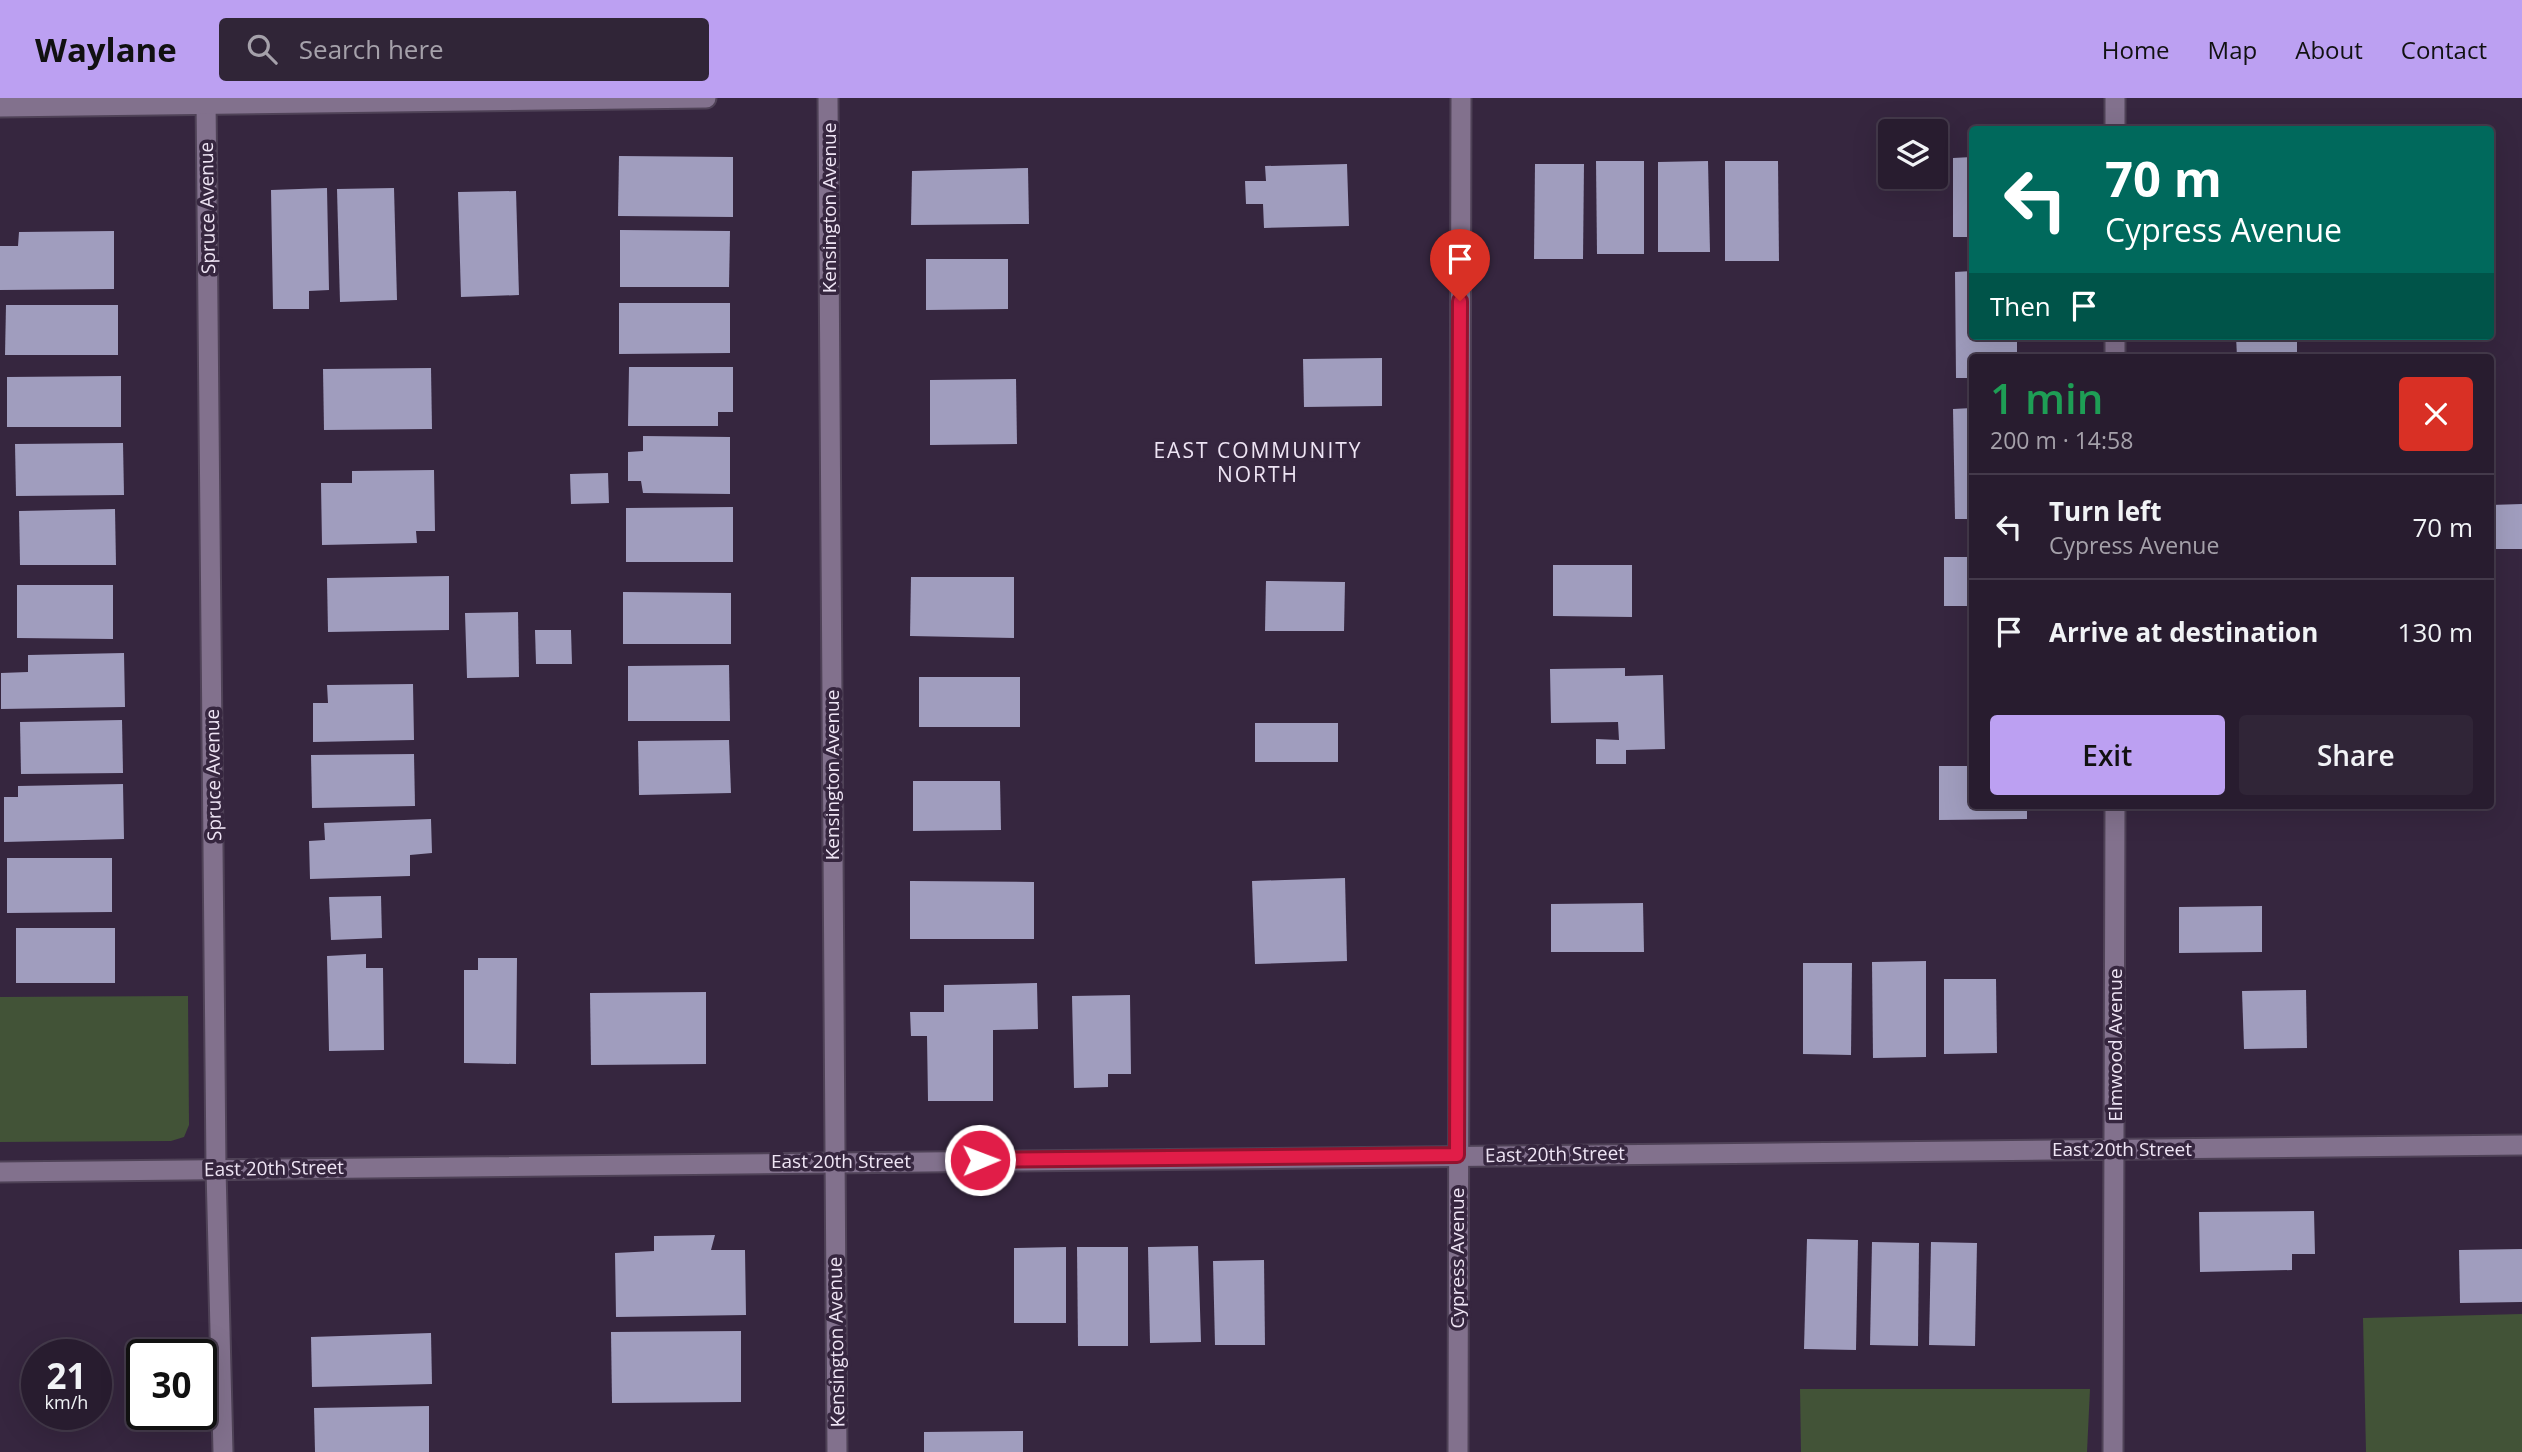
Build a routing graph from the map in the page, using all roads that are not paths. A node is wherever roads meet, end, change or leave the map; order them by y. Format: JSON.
{"nodes":[{"id":1,"x":706,"y":98,"type":"edge"},
{"id":2,"x":828,"y":98,"type":"edge"},
{"id":3,"x":1461,"y":98,"type":"edge"},
{"id":4,"x":2115,"y":98,"type":"edge"},
{"id":5,"x":206,"y":101,"type":"edge"},
{"id":6,"x":0,"y":107,"type":"edge"},
{"id":7,"x":2115,"y":126,"type":"edge"},
{"id":8,"x":2115,"y":809,"type":"edge"},
{"id":9,"x":2522,"y":1145,"type":"edge"},
{"id":10,"x":2115,"y":1149,"type":"junction"},
{"id":11,"x":1457,"y":1155,"type":"junction"},
{"id":12,"x":835,"y":1161,"type":"junction"},
{"id":13,"x":216,"y":1169,"type":"junction"},
{"id":14,"x":0,"y":1172,"type":"edge"},
{"id":15,"x":223,"y":1452,"type":"edge"},
{"id":16,"x":837,"y":1452,"type":"edge"},
{"id":17,"x":1458,"y":1452,"type":"edge"},
{"id":18,"x":2113,"y":1452,"type":"edge"}],
"edges":[{"from":1,"to":5,"type":"street"},
{"from":2,"to":12,"type":"street","name":"Kensington Avenue"},
{"from":3,"to":11,"type":"street","name":"Cypress Avenue"},
{"from":4,"to":7,"type":"street"},
{"from":5,"to":6,"type":"street"},
{"from":5,"to":13,"type":"street","name":"Spruce Avenue"},
{"from":8,"to":10,"type":"street","name":"Elmwood Avenue"},
{"from":9,"to":10,"type":"street","name":"East 20th Street"},
{"from":10,"to":11,"type":"street","name":"East 20th Street"},
{"from":10,"to":18,"type":"street","name":"Elmwood Avenue"},
{"from":11,"to":12,"type":"street","name":"East 20th Street"},
{"from":11,"to":17,"type":"street","name":"Cypress Avenue"},
{"from":12,"to":13,"type":"street","name":"East 20th Street"},
{"from":12,"to":16,"type":"street","name":"Kensington Avenue"},
{"from":13,"to":14,"type":"street","name":"East 20th Street"},
{"from":13,"to":15,"type":"street","name":"Spruce Avenue"}]}
